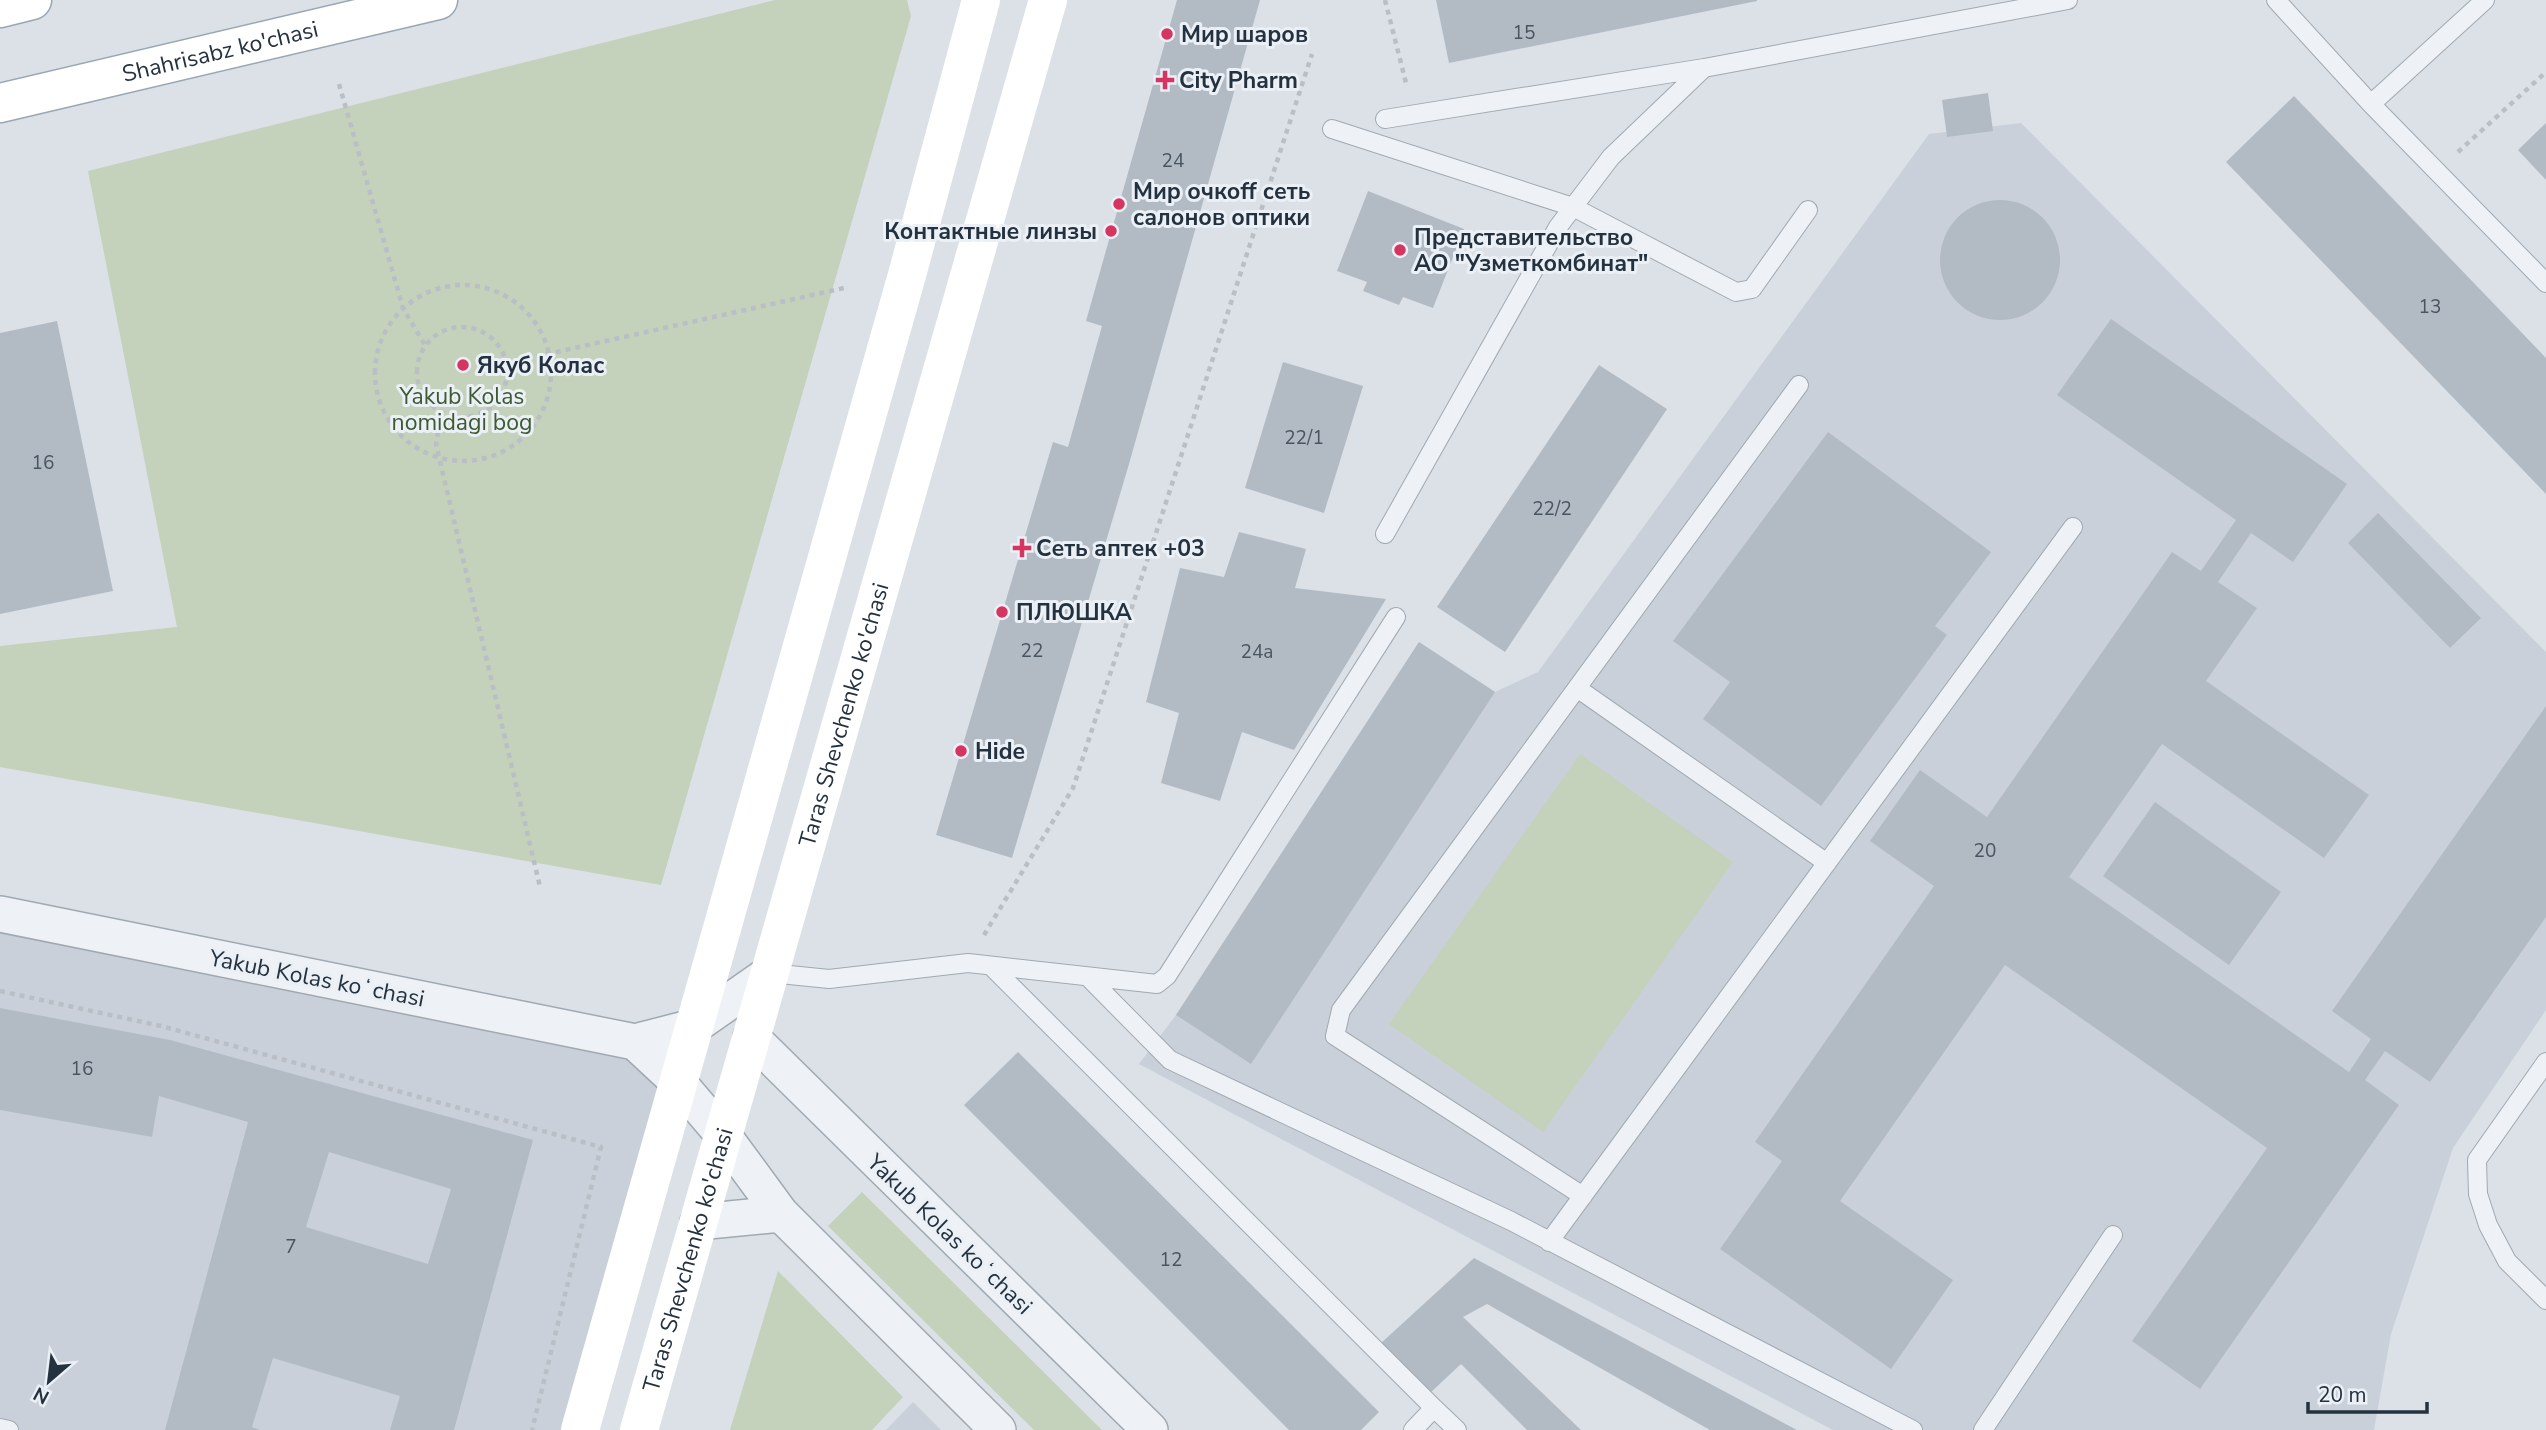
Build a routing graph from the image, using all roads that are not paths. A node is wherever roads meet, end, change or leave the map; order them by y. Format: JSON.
{"nodes":[{"id":1,"x":32,"y":0,"type":"edge"},
{"id":2,"x":438,"y":0,"type":"edge"},
{"id":3,"x":1048,"y":0,"type":"edge"},
{"id":4,"x":2068,"y":0,"type":"edge"},
{"id":5,"x":2276,"y":0,"type":"edge"},
{"id":6,"x":2485,"y":0,"type":"edge"},
{"id":7,"x":978,"y":7,"type":"edge"},
{"id":8,"x":0,"y":8,"type":"edge"},
{"id":9,"x":1704,"y":68,"type":"junction"},
{"id":10,"x":0,"y":103,"type":"edge"},
{"id":11,"x":2371,"y":104,"type":"junction"},
{"id":12,"x":1385,"y":119,"type":"dead end"},
{"id":13,"x":1332,"y":129,"type":"dead end"},
{"id":14,"x":1573,"y":207,"type":"junction"},
{"id":15,"x":1808,"y":210,"type":"dead end"},
{"id":16,"x":2546,"y":283,"type":"edge"},
{"id":17,"x":1799,"y":385,"type":"dead end"},
{"id":18,"x":2073,"y":527,"type":"dead end"},
{"id":19,"x":1385,"y":534,"type":"dead end"},
{"id":20,"x":1396,"y":617,"type":"dead end"},
{"id":21,"x":1577,"y":688,"type":"junction"},
{"id":22,"x":1827,"y":863,"type":"junction"},
{"id":23,"x":0,"y":914,"type":"edge"},
{"id":24,"x":991,"y":966,"type":"junction"},
{"id":25,"x":770,"y":973,"type":"junction"},
{"id":26,"x":1088,"y":977,"type":"junction"},
{"id":27,"x":693,"y":1027,"type":"junction"},
{"id":28,"x":751,"y":1037,"type":"junction"},
{"id":29,"x":635,"y":1042,"type":"junction"},
{"id":30,"x":2546,"y":1062,"type":"edge"},
{"id":31,"x":678,"y":1082,"type":"junction"},
{"id":32,"x":723,"y":1135,"type":"junction"},
{"id":33,"x":1583,"y":1196,"type":"junction"},
{"id":34,"x":781,"y":1214,"type":"junction"},
{"id":35,"x":698,"y":1222,"type":"junction"},
{"id":36,"x":2113,"y":1235,"type":"dead end"},
{"id":37,"x":1549,"y":1242,"type":"junction"},
{"id":38,"x":2546,"y":1300,"type":"edge"},
{"id":39,"x":1434,"y":1408,"type":"junction"},
{"id":40,"x":0,"y":1428,"type":"edge"},
{"id":41,"x":9,"y":1430,"type":"edge"},
{"id":42,"x":580,"y":1430,"type":"edge"},
{"id":43,"x":639,"y":1430,"type":"edge"},
{"id":44,"x":998,"y":1430,"type":"edge"},
{"id":45,"x":1150,"y":1430,"type":"edge"},
{"id":46,"x":1413,"y":1430,"type":"edge"},
{"id":47,"x":1457,"y":1430,"type":"edge"},
{"id":48,"x":1913,"y":1430,"type":"edge"},
{"id":49,"x":1983,"y":1430,"type":"edge"}],
"edges":[{"from":1,"to":8,"type":"main road"},
{"from":2,"to":10,"type":"main road","name":"Shahrisabz ko'chasi"},
{"from":3,"to":25,"type":"main road","name":"Taras Shevchenko ko'chasi"},
{"from":4,"to":9,"type":"lane"},
{"from":5,"to":11,"type":"lane"},
{"from":6,"to":11,"type":"lane"},
{"from":7,"to":27,"type":"main road"},
{"from":9,"to":12,"type":"lane"},
{"from":9,"to":14,"type":"lane"},
{"from":11,"to":16,"type":"lane"},
{"from":13,"to":14,"type":"lane"},
{"from":14,"to":15,"type":"lane"},
{"from":14,"to":19,"type":"lane"},
{"from":17,"to":21,"type":"lane"},
{"from":18,"to":22,"type":"lane"},
{"from":20,"to":26,"type":"lane"},
{"from":21,"to":22,"type":"lane"},
{"from":21,"to":33,"type":"lane"},
{"from":22,"to":33,"type":"lane"},
{"from":23,"to":29,"type":"street","name":"Yakub Kolas koʻchasi"},
{"from":24,"to":25,"type":"lane"},
{"from":24,"to":26,"type":"lane"},
{"from":24,"to":39,"type":"lane"},
{"from":25,"to":27,"type":"street","name":"Yakub Kolas koʻchasi"},
{"from":25,"to":28,"type":"main road","name":"Taras Shevchenko ko'chasi"},
{"from":26,"to":37,"type":"lane"},
{"from":27,"to":29,"type":"street","name":"Yakub Kolas koʻchasi"},
{"from":27,"to":31,"type":"main road"},
{"from":28,"to":32,"type":"main road","name":"Taras Shevchenko ko'chasi"},
{"from":28,"to":45,"type":"street","name":"Yakub Kolas koʻchasi"},
{"from":29,"to":31,"type":"street"},
{"from":30,"to":38,"type":"lane"},
{"from":31,"to":32,"type":"street"},
{"from":31,"to":42,"type":"main road"},
{"from":32,"to":34,"type":"street"},
{"from":32,"to":35,"type":"main road","name":"Taras Shevchenko ko'chasi"},
{"from":33,"to":37,"type":"lane"},
{"from":34,"to":35,"type":"street"},
{"from":34,"to":44,"type":"street"},
{"from":35,"to":43,"type":"main road","name":"Taras Shevchenko ko'chasi"},
{"from":36,"to":49,"type":"lane"},
{"from":37,"to":48,"type":"lane"},
{"from":39,"to":46,"type":"lane"},
{"from":39,"to":47,"type":"lane"},
{"from":40,"to":41,"type":"lane"}]}
